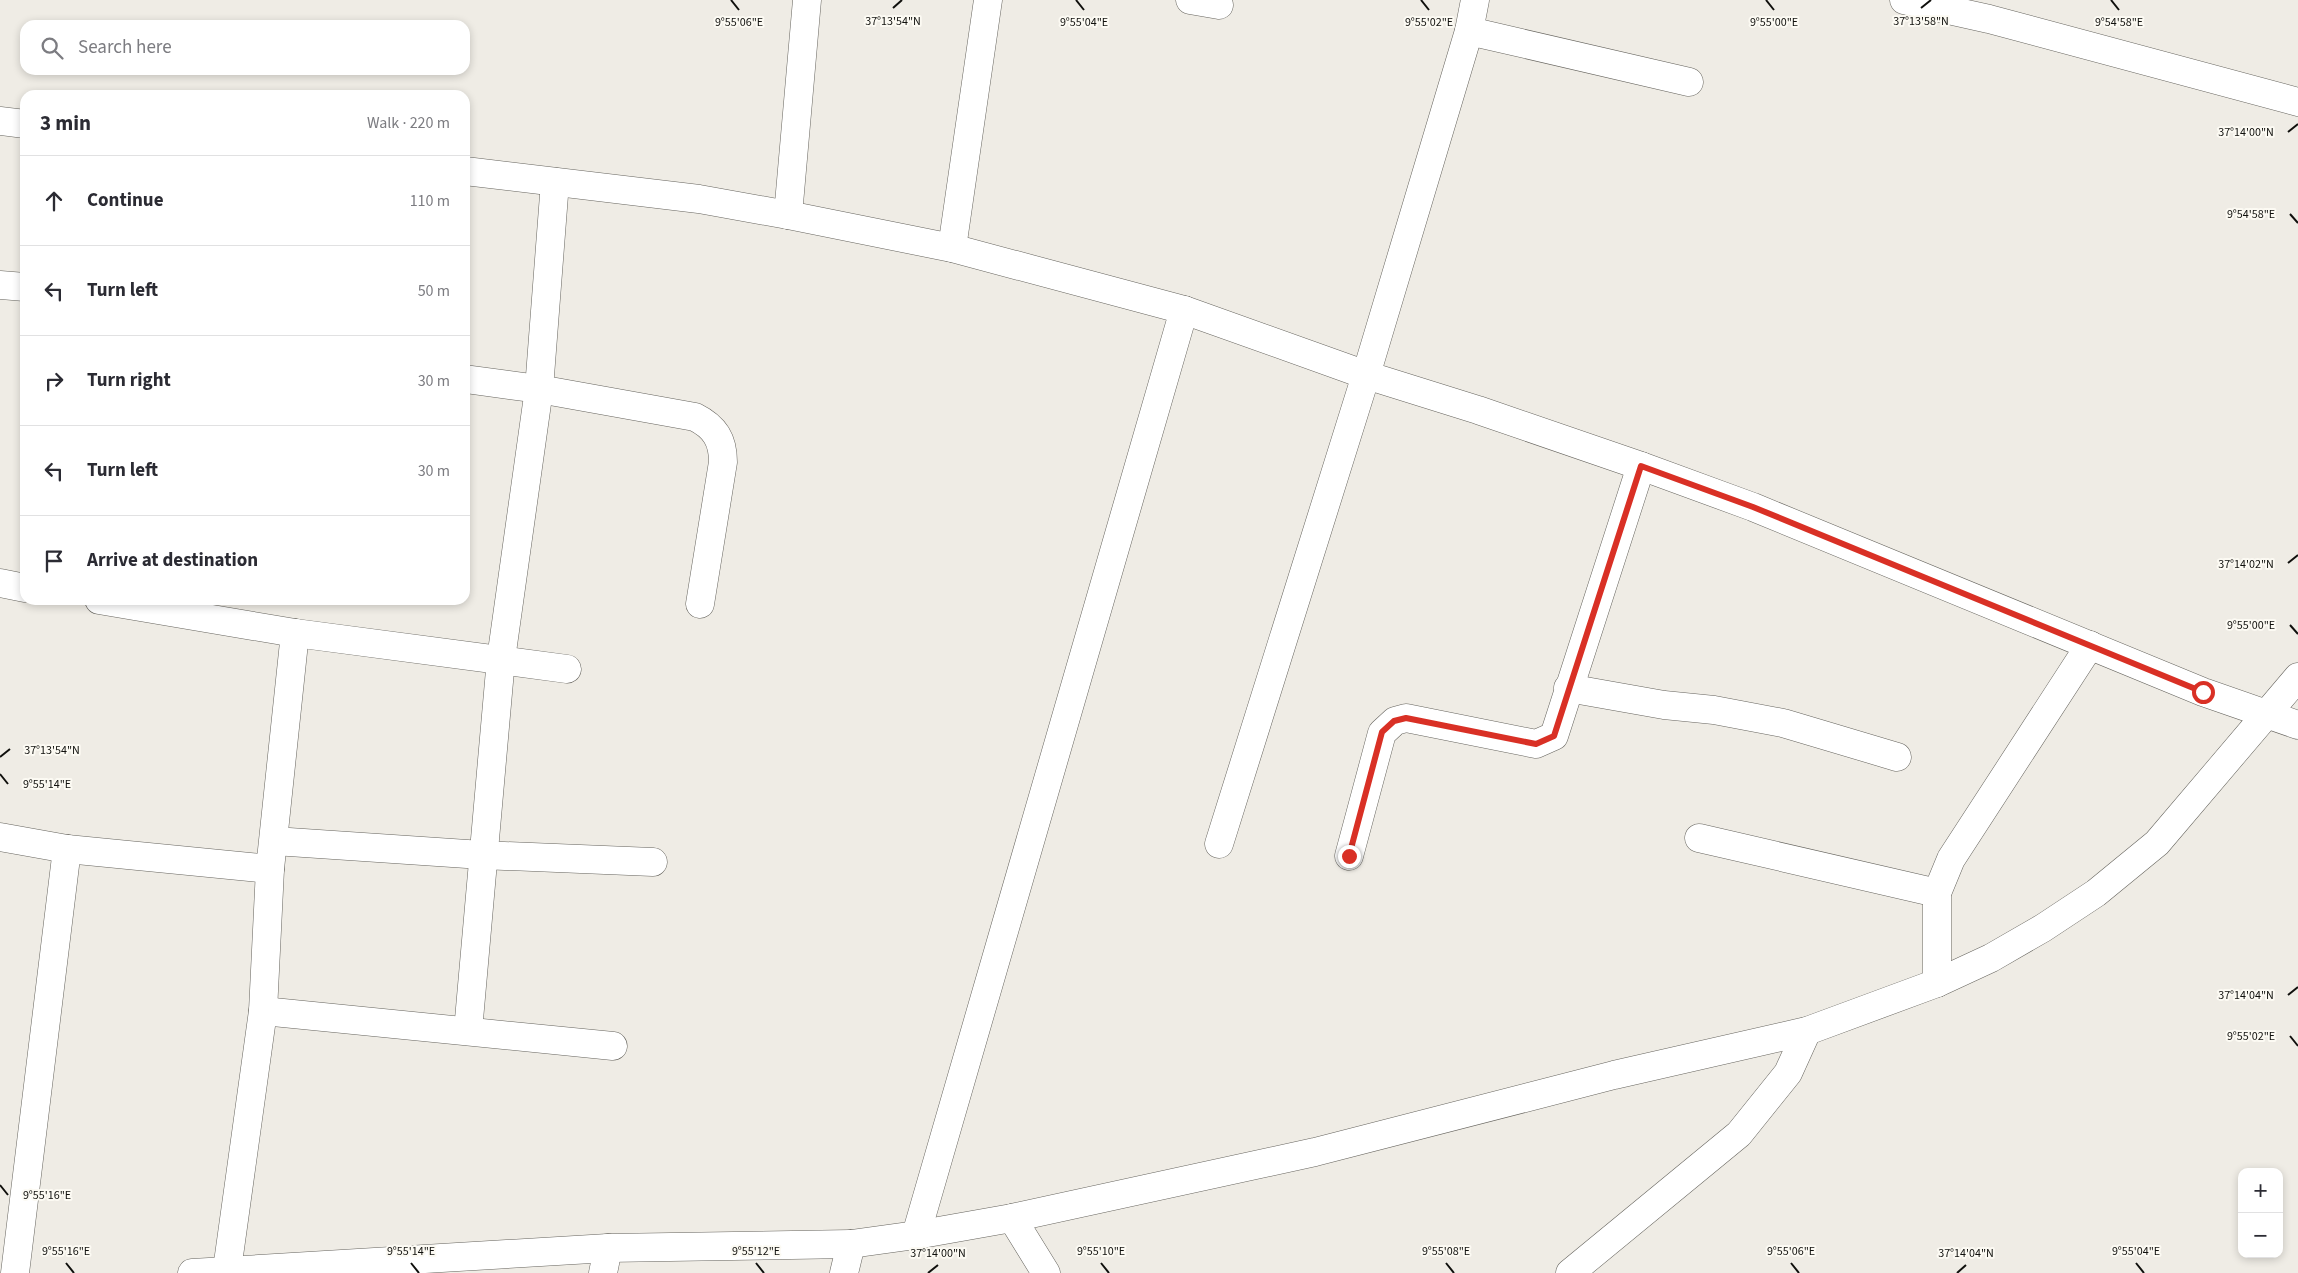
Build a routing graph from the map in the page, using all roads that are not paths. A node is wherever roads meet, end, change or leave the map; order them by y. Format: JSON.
{"nodes":[{"id":1,"x":807,"y":0,"type":"edge"},
{"id":2,"x":988,"y":0,"type":"edge"},
{"id":3,"x":1190,"y":0,"type":"edge"},
{"id":4,"x":1475,"y":0,"type":"edge"},
{"id":5,"x":1904,"y":0,"type":"edge"},
{"id":6,"x":1219,"y":5,"type":"dead end"},
{"id":7,"x":1469,"y":31,"type":"junction"},
{"id":8,"x":1689,"y":82,"type":"dead end"},
{"id":9,"x":2298,"y":102,"type":"edge"},
{"id":10,"x":0,"y":121,"type":"edge"},
{"id":11,"x":20,"y":123,"type":"edge"},
{"id":12,"x":470,"y":172,"type":"edge"},
{"id":13,"x":555,"y":182,"type":"junction"},
{"id":14,"x":788,"y":215,"type":"junction"},
{"id":15,"x":952,"y":248,"type":"junction"},
{"id":16,"x":0,"y":284,"type":"edge"},
{"id":17,"x":20,"y":286,"type":"edge"},
{"id":18,"x":1184,"y":310,"type":"junction"},
{"id":19,"x":1366,"y":375,"type":"junction"},
{"id":20,"x":470,"y":380,"type":"edge"},
{"id":21,"x":538,"y":389,"type":"junction"},
{"id":22,"x":1641,"y":466,"type":"junction"},
{"id":23,"x":0,"y":583,"type":"edge"},
{"id":24,"x":20,"y":587,"type":"edge"},
{"id":25,"x":700,"y":604,"type":"dead end"},
{"id":26,"x":129,"y":605,"type":"edge"},
{"id":27,"x":295,"y":633,"type":"junction"},
{"id":28,"x":2090,"y":645,"type":"junction"},
{"id":29,"x":501,"y":659,"type":"junction"},
{"id":30,"x":567,"y":669,"type":"dead end"},
{"id":31,"x":2298,"y":677,"type":"edge"},
{"id":32,"x":1568,"y":688,"type":"junction"},
{"id":33,"x":2267,"y":714,"type":"junction"},
{"id":34,"x":2298,"y":725,"type":"edge"},
{"id":35,"x":1897,"y":758,"type":"dead end"},
{"id":36,"x":0,"y":837,"type":"edge"},
{"id":37,"x":1699,"y":838,"type":"dead end"},
{"id":38,"x":274,"y":841,"type":"junction"},
{"id":39,"x":1219,"y":844,"type":"dead end"},
{"id":40,"x":66,"y":848,"type":"junction"},
{"id":41,"x":482,"y":855,"type":"junction"},
{"id":42,"x":1349,"y":856,"type":"dead end"},
{"id":43,"x":653,"y":862,"type":"dead end"},
{"id":44,"x":270,"y":869,"type":"junction"},
{"id":45,"x":1937,"y":893,"type":"junction"},
{"id":46,"x":1937,"y":983,"type":"junction"},
{"id":47,"x":263,"y":1011,"type":"junction"},
{"id":48,"x":468,"y":1031,"type":"junction"},
{"id":49,"x":1807,"y":1031,"type":"junction"},
{"id":50,"x":613,"y":1046,"type":"dead end"},
{"id":51,"x":1012,"y":1218,"type":"junction"},
{"id":52,"x":916,"y":1235,"type":"junction"},
{"id":53,"x":851,"y":1244,"type":"junction"},
{"id":54,"x":605,"y":1260,"type":"edge"},
{"id":55,"x":227,"y":1270,"type":"junction"},
{"id":56,"x":15,"y":1273,"type":"edge"},
{"id":57,"x":192,"y":1273,"type":"edge"},
{"id":58,"x":844,"y":1273,"type":"edge"},
{"id":59,"x":1046,"y":1273,"type":"edge"},
{"id":60,"x":1570,"y":1273,"type":"edge"}],
"edges":[{"from":1,"to":14,"type":"street"},
{"from":2,"to":15,"type":"street"},
{"from":3,"to":6,"type":"street"},
{"from":4,"to":7,"type":"street"},
{"from":5,"to":9,"type":"street"},
{"from":7,"to":8,"type":"street"},
{"from":7,"to":19,"type":"street"},
{"from":10,"to":11,"type":"street"},
{"from":12,"to":13,"type":"street"},
{"from":13,"to":14,"type":"street"},
{"from":13,"to":21,"type":"street"},
{"from":14,"to":15,"type":"street"},
{"from":15,"to":18,"type":"street"},
{"from":16,"to":17,"type":"street"},
{"from":18,"to":19,"type":"street"},
{"from":18,"to":52,"type":"street"},
{"from":19,"to":22,"type":"street"},
{"from":19,"to":39,"type":"street"},
{"from":20,"to":21,"type":"street"},
{"from":21,"to":25,"type":"street"},
{"from":21,"to":29,"type":"street"},
{"from":22,"to":28,"type":"street"},
{"from":22,"to":32,"type":"street"},
{"from":23,"to":24,"type":"street"},
{"from":26,"to":27,"type":"street"},
{"from":27,"to":29,"type":"street"},
{"from":27,"to":38,"type":"street"},
{"from":28,"to":33,"type":"street"},
{"from":28,"to":45,"type":"street"},
{"from":29,"to":30,"type":"street"},
{"from":29,"to":41,"type":"street"},
{"from":31,"to":33,"type":"street"},
{"from":32,"to":35,"type":"street"},
{"from":32,"to":42,"type":"street"},
{"from":33,"to":34,"type":"street"},
{"from":33,"to":46,"type":"street"},
{"from":36,"to":40,"type":"street"},
{"from":37,"to":45,"type":"street"},
{"from":38,"to":41,"type":"street"},
{"from":38,"to":44,"type":"street"},
{"from":40,"to":44,"type":"street"},
{"from":40,"to":56,"type":"street"},
{"from":41,"to":43,"type":"street"},
{"from":41,"to":48,"type":"street"},
{"from":44,"to":47,"type":"street"},
{"from":45,"to":46,"type":"street"},
{"from":46,"to":49,"type":"street"},
{"from":47,"to":48,"type":"street"},
{"from":47,"to":55,"type":"street"},
{"from":48,"to":50,"type":"street"},
{"from":49,"to":51,"type":"street"},
{"from":49,"to":60,"type":"street"},
{"from":51,"to":52,"type":"street"},
{"from":51,"to":59,"type":"street"},
{"from":52,"to":53,"type":"street"},
{"from":53,"to":54,"type":"street"},
{"from":53,"to":58,"type":"street"},
{"from":54,"to":55,"type":"street"},
{"from":55,"to":57,"type":"street"}]}
